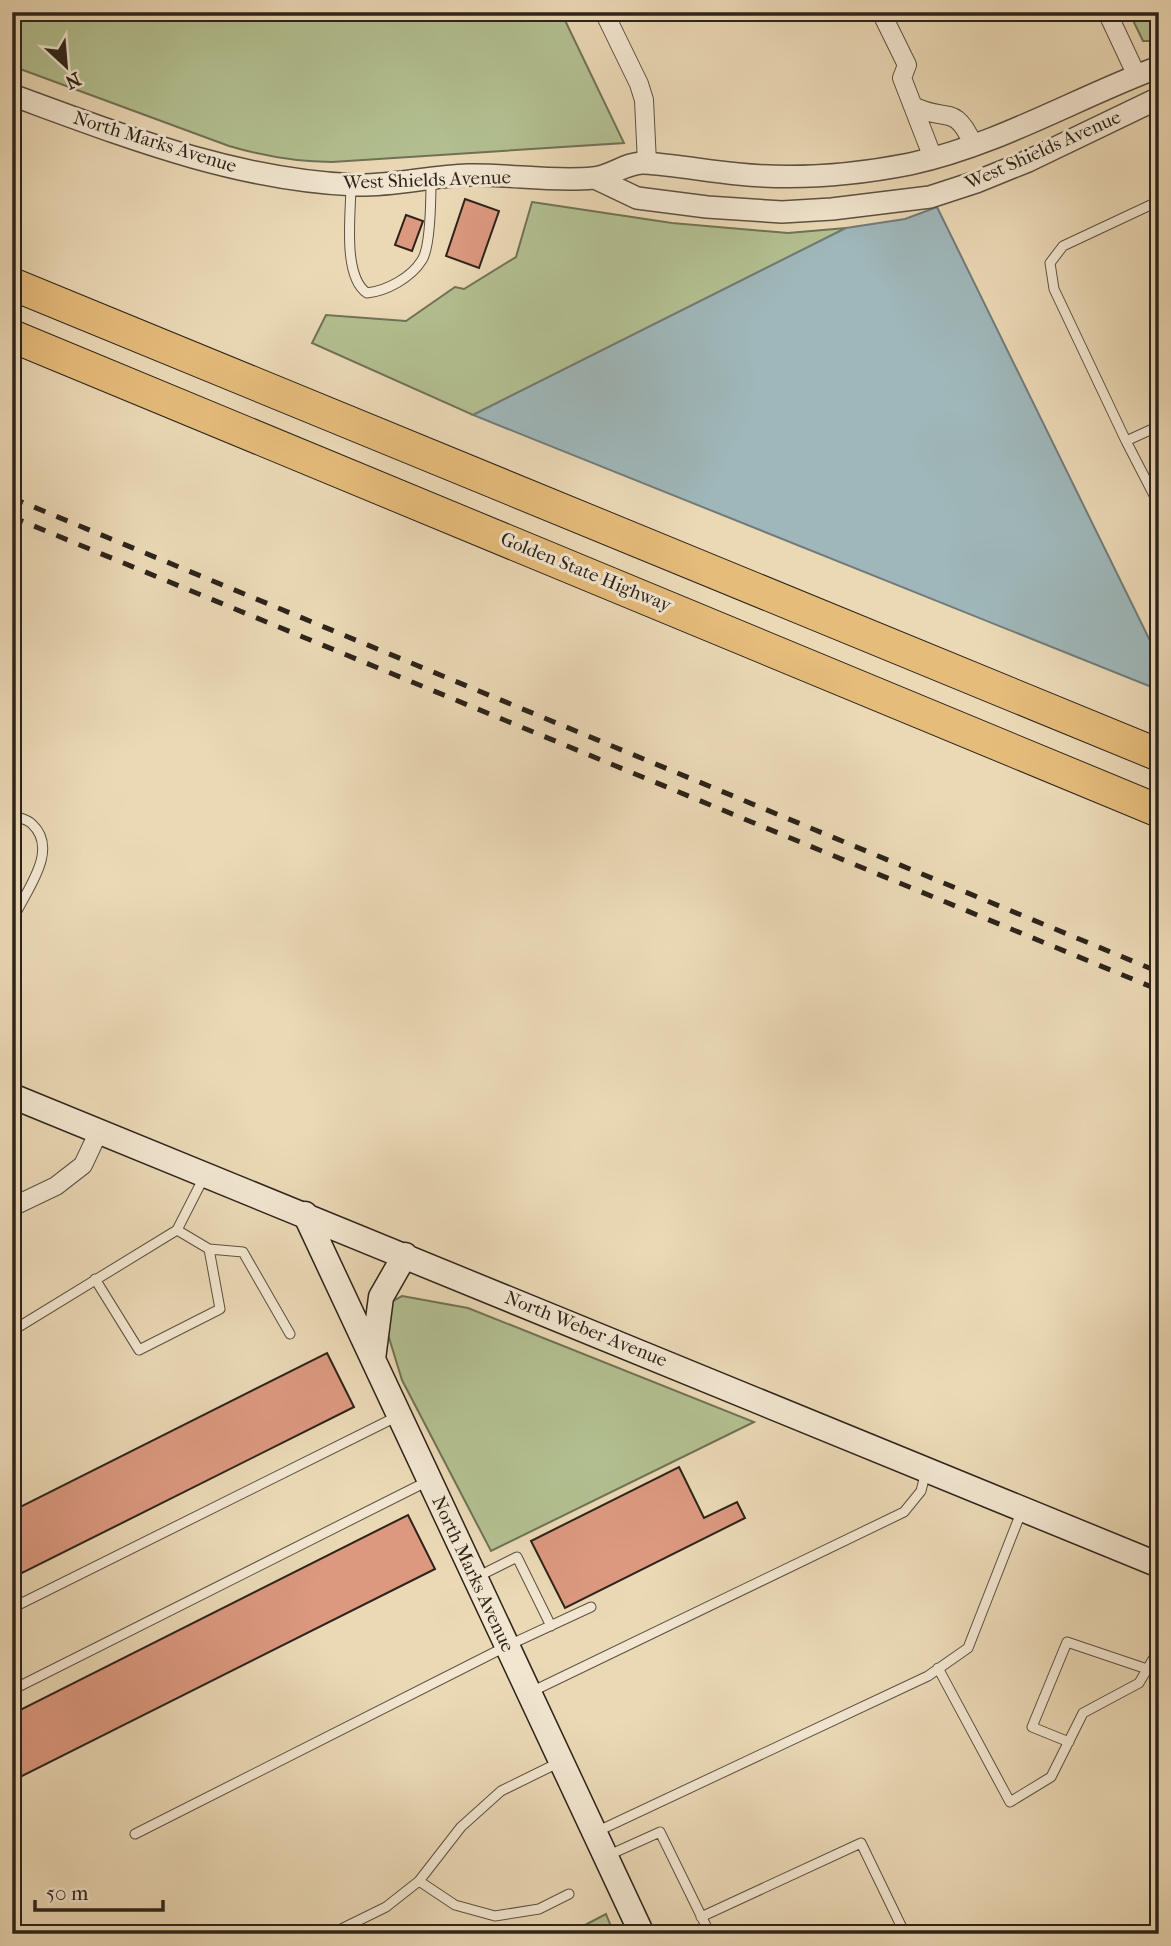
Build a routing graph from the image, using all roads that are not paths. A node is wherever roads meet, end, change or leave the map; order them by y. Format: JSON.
{"nodes":[{"id":1,"x":881,"y":12,"type":"edge"},
{"id":2,"x":1107,"y":12,"type":"edge"},
{"id":3,"x":611,"y":15,"type":"edge"},
{"id":4,"x":1159,"y":66,"type":"edge"},
{"id":5,"x":1138,"y":76,"type":"junction"},
{"id":6,"x":12,"y":95,"type":"edge"},
{"id":7,"x":1159,"y":98,"type":"edge"},
{"id":8,"x":913,"y":106,"type":"junction"},
{"id":9,"x":973,"y":145,"type":"junction"},
{"id":10,"x":933,"y":158,"type":"junction"},
{"id":11,"x":647,"y":163,"type":"junction"},
{"id":12,"x":259,"y":174,"type":"joint"},
{"id":13,"x":431,"y":178,"type":"junction"},
{"id":14,"x":595,"y":178,"type":"junction"},
{"id":15,"x":351,"y":184,"type":"junction"},
{"id":16,"x":1159,"y":201,"type":"edge"},
{"id":17,"x":12,"y":284,"type":"edge"},
{"id":18,"x":12,"y":336,"type":"edge"},
{"id":19,"x":1159,"y":426,"type":"edge"},
{"id":20,"x":1126,"y":441,"type":"junction"},
{"id":21,"x":1159,"y":505,"type":"edge"},
{"id":22,"x":1159,"y":755,"type":"edge"},
{"id":23,"x":1159,"y":811,"type":"edge"},
{"id":24,"x":12,"y":815,"type":"edge"},
{"id":25,"x":13,"y":914,"type":"edge"},
{"id":26,"x":12,"y":1096,"type":"edge"},
{"id":27,"x":99,"y":1131,"type":"junction"},
{"id":28,"x":205,"y":1175,"type":"junction"},
{"id":29,"x":12,"y":1207,"type":"edge"},
{"id":30,"x":305,"y":1214,"type":"junction"},
{"id":31,"x":177,"y":1230,"type":"junction"},
{"id":32,"x":209,"y":1249,"type":"junction"},
{"id":33,"x":405,"y":1255,"type":"junction"},
{"id":34,"x":95,"y":1279,"type":"junction"},
{"id":35,"x":12,"y":1331,"type":"edge"},
{"id":36,"x":289,"y":1334,"type":"dead end"},
{"id":37,"x":373,"y":1360,"type":"junction"},
{"id":38,"x":399,"y":1416,"type":"junction"},
{"id":39,"x":927,"y":1469,"type":"junction"},
{"id":40,"x":429,"y":1480,"type":"junction"},
{"id":41,"x":1022,"y":1509,"type":"junction"},
{"id":42,"x":1159,"y":1565,"type":"edge"},
{"id":43,"x":475,"y":1578,"type":"junction"},
{"id":44,"x":591,"y":1607,"type":"dead end"},
{"id":45,"x":12,"y":1608,"type":"edge"},
{"id":46,"x":551,"y":1626,"type":"junction"},
{"id":47,"x":507,"y":1646,"type":"junction"},
{"id":48,"x":1159,"y":1649,"type":"edge"},
{"id":49,"x":938,"y":1668,"type":"junction"},
{"id":50,"x":1147,"y":1669,"type":"junction"},
{"id":51,"x":12,"y":1690,"type":"edge"},
{"id":52,"x":529,"y":1693,"type":"junction"},
{"id":53,"x":1069,"y":1742,"type":"junction"},
{"id":54,"x":561,"y":1761,"type":"junction"},
{"id":55,"x":595,"y":1833,"type":"junction"},
{"id":56,"x":135,"y":1834,"type":"dead end"},
{"id":57,"x":606,"y":1857,"type":"junction"},
{"id":58,"x":419,"y":1881,"type":"junction"},
{"id":59,"x":569,"y":1894,"type":"dead end"},
{"id":60,"x":701,"y":1917,"type":"junction"},
{"id":61,"x":331,"y":1934,"type":"edge"},
{"id":62,"x":642,"y":1934,"type":"edge"},
{"id":63,"x":710,"y":1934,"type":"edge"},
{"id":64,"x":905,"y":1934,"type":"edge"}],
"edges":[{"from":1,"to":8,"type":"street"},
{"from":2,"to":5,"type":"street"},
{"from":3,"to":11,"type":"street"},
{"from":4,"to":5,"type":"street","name":"West Shields Avenue"},
{"from":5,"to":9,"type":"street","name":"West Shields Avenue"},
{"from":6,"to":12,"type":"street","name":"North Marks Avenue"},
{"from":7,"to":14,"type":"street","name":"West Shields Avenue"},
{"from":8,"to":9,"type":"street"},
{"from":8,"to":10,"type":"street"},
{"from":9,"to":10,"type":"street","name":"West Shields Avenue"},
{"from":10,"to":11,"type":"street","name":"West Shields Avenue"},
{"from":11,"to":14,"type":"street","name":"West Shields Avenue"},
{"from":12,"to":15,"type":"street","name":"West Shields Avenue"},
{"from":13,"to":14,"type":"street","name":"West Shields Avenue"},
{"from":13,"to":15,"type":"street","name":"West Shields Avenue"},
{"from":13,"to":15,"type":"lane"},
{"from":16,"to":20,"type":"lane"},
{"from":17,"to":22,"type":"highway"},
{"from":18,"to":23,"type":"highway","name":"Golden State Highway"},
{"from":19,"to":20,"type":"lane"},
{"from":20,"to":21,"type":"lane"},
{"from":24,"to":25,"type":"lane"},
{"from":26,"to":27,"type":"main road","name":"North Weber Avenue"},
{"from":27,"to":28,"type":"main road","name":"North Weber Avenue"},
{"from":27,"to":29,"type":"street"},
{"from":28,"to":30,"type":"main road","name":"North Weber Avenue"},
{"from":28,"to":31,"type":"lane"},
{"from":30,"to":33,"type":"main road","name":"North Weber Avenue"},
{"from":30,"to":37,"type":"main road","name":"North Marks Avenue"},
{"from":31,"to":32,"type":"lane"},
{"from":31,"to":34,"type":"lane"},
{"from":32,"to":34,"type":"lane"},
{"from":32,"to":36,"type":"lane"},
{"from":33,"to":37,"type":"main road"},
{"from":33,"to":39,"type":"main road","name":"North Weber Avenue"},
{"from":34,"to":35,"type":"lane"},
{"from":37,"to":38,"type":"main road","name":"North Marks Avenue"},
{"from":38,"to":40,"type":"main road","name":"North Marks Avenue"},
{"from":38,"to":45,"type":"lane"},
{"from":39,"to":41,"type":"main road","name":"North Weber Avenue"},
{"from":39,"to":52,"type":"lane"},
{"from":40,"to":43,"type":"main road","name":"North Marks Avenue"},
{"from":40,"to":51,"type":"lane"},
{"from":41,"to":42,"type":"main road","name":"North Weber Avenue"},
{"from":41,"to":49,"type":"lane"},
{"from":43,"to":46,"type":"lane"},
{"from":43,"to":47,"type":"main road","name":"North Marks Avenue"},
{"from":44,"to":46,"type":"lane"},
{"from":46,"to":47,"type":"lane"},
{"from":47,"to":52,"type":"main road","name":"North Marks Avenue"},
{"from":47,"to":56,"type":"lane"},
{"from":48,"to":50,"type":"lane"},
{"from":49,"to":53,"type":"lane"},
{"from":49,"to":55,"type":"lane"},
{"from":50,"to":53,"type":"lane"},
{"from":50,"to":53,"type":"lane"},
{"from":52,"to":54,"type":"main road","name":"North Marks Avenue"},
{"from":54,"to":55,"type":"main road","name":"North Marks Avenue"},
{"from":54,"to":58,"type":"lane"},
{"from":55,"to":57,"type":"main road","name":"North Marks Avenue"},
{"from":57,"to":60,"type":"lane"},
{"from":57,"to":62,"type":"main road","name":"North Marks Avenue"},
{"from":58,"to":59,"type":"lane"},
{"from":58,"to":61,"type":"lane"},
{"from":60,"to":63,"type":"lane"},
{"from":60,"to":64,"type":"lane"}]}
